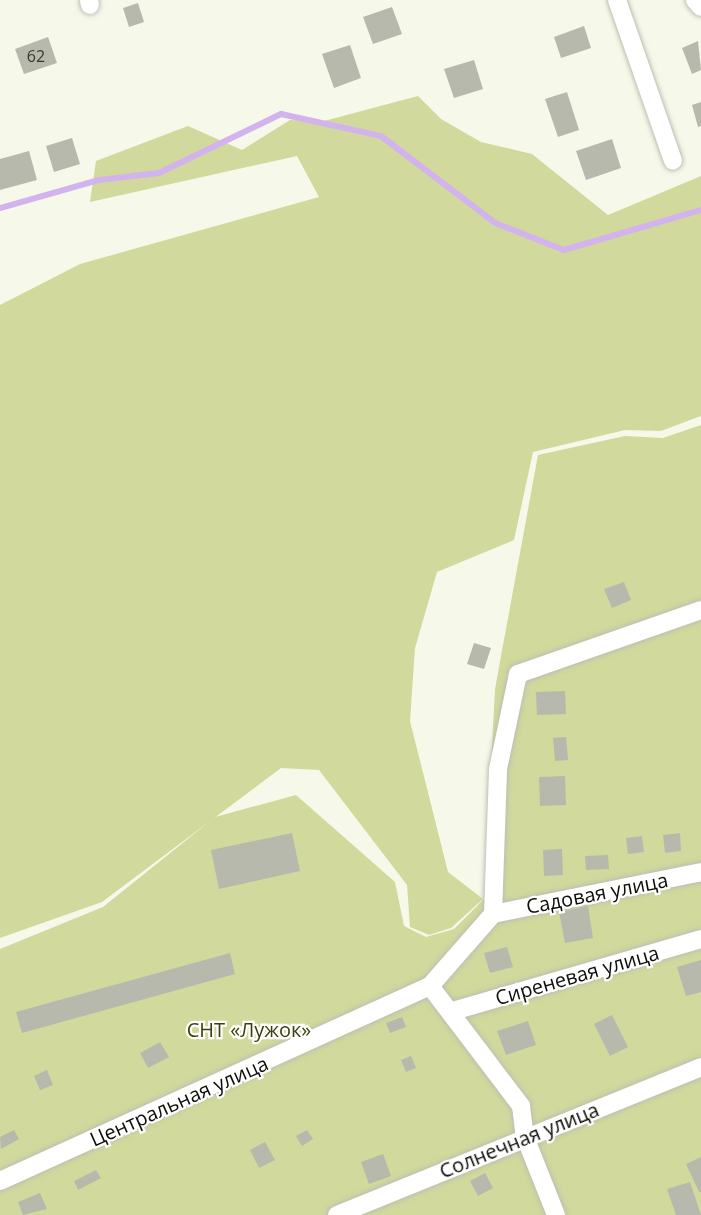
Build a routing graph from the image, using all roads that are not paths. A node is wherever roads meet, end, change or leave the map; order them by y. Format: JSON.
{"nodes":[{"id":1,"x":617,"y":0,"type":"edge"},
{"id":2,"x":695,"y":0,"type":"edge"},
{"id":3,"x":701,"y":8,"type":"edge"},
{"id":4,"x":673,"y":161,"type":"dead end"},
{"id":5,"x":701,"y":610,"type":"edge"},
{"id":6,"x":701,"y":872,"type":"edge"},
{"id":7,"x":493,"y":914,"type":"junction"},
{"id":8,"x":701,"y":939,"type":"edge"},
{"id":9,"x":430,"y":986,"type":"junction"},
{"id":10,"x":453,"y":1011,"type":"junction"},
{"id":11,"x":701,"y":1067,"type":"edge"},
{"id":12,"x":525,"y":1137,"type":"junction"},
{"id":13,"x":0,"y":1181,"type":"edge"},
{"id":14,"x":337,"y":1215,"type":"edge"},
{"id":15,"x":556,"y":1215,"type":"edge"}],
"edges":[{"from":1,"to":4,"type":"lane"},
{"from":2,"to":3,"type":"lane"},
{"from":5,"to":7,"type":"lane"},
{"from":6,"to":7,"type":"lane","name":"Садовая улица"},
{"from":7,"to":9,"type":"lane","name":"Центральная улица"},
{"from":8,"to":10,"type":"lane","name":"Сиреневая улица"},
{"from":9,"to":10,"type":"lane"},
{"from":9,"to":13,"type":"lane","name":"Центральная улица"},
{"from":10,"to":12,"type":"lane"},
{"from":11,"to":12,"type":"lane","name":"Солнечная улица"},
{"from":12,"to":14,"type":"lane","name":"Солнечная улица"},
{"from":12,"to":15,"type":"lane"}]}
